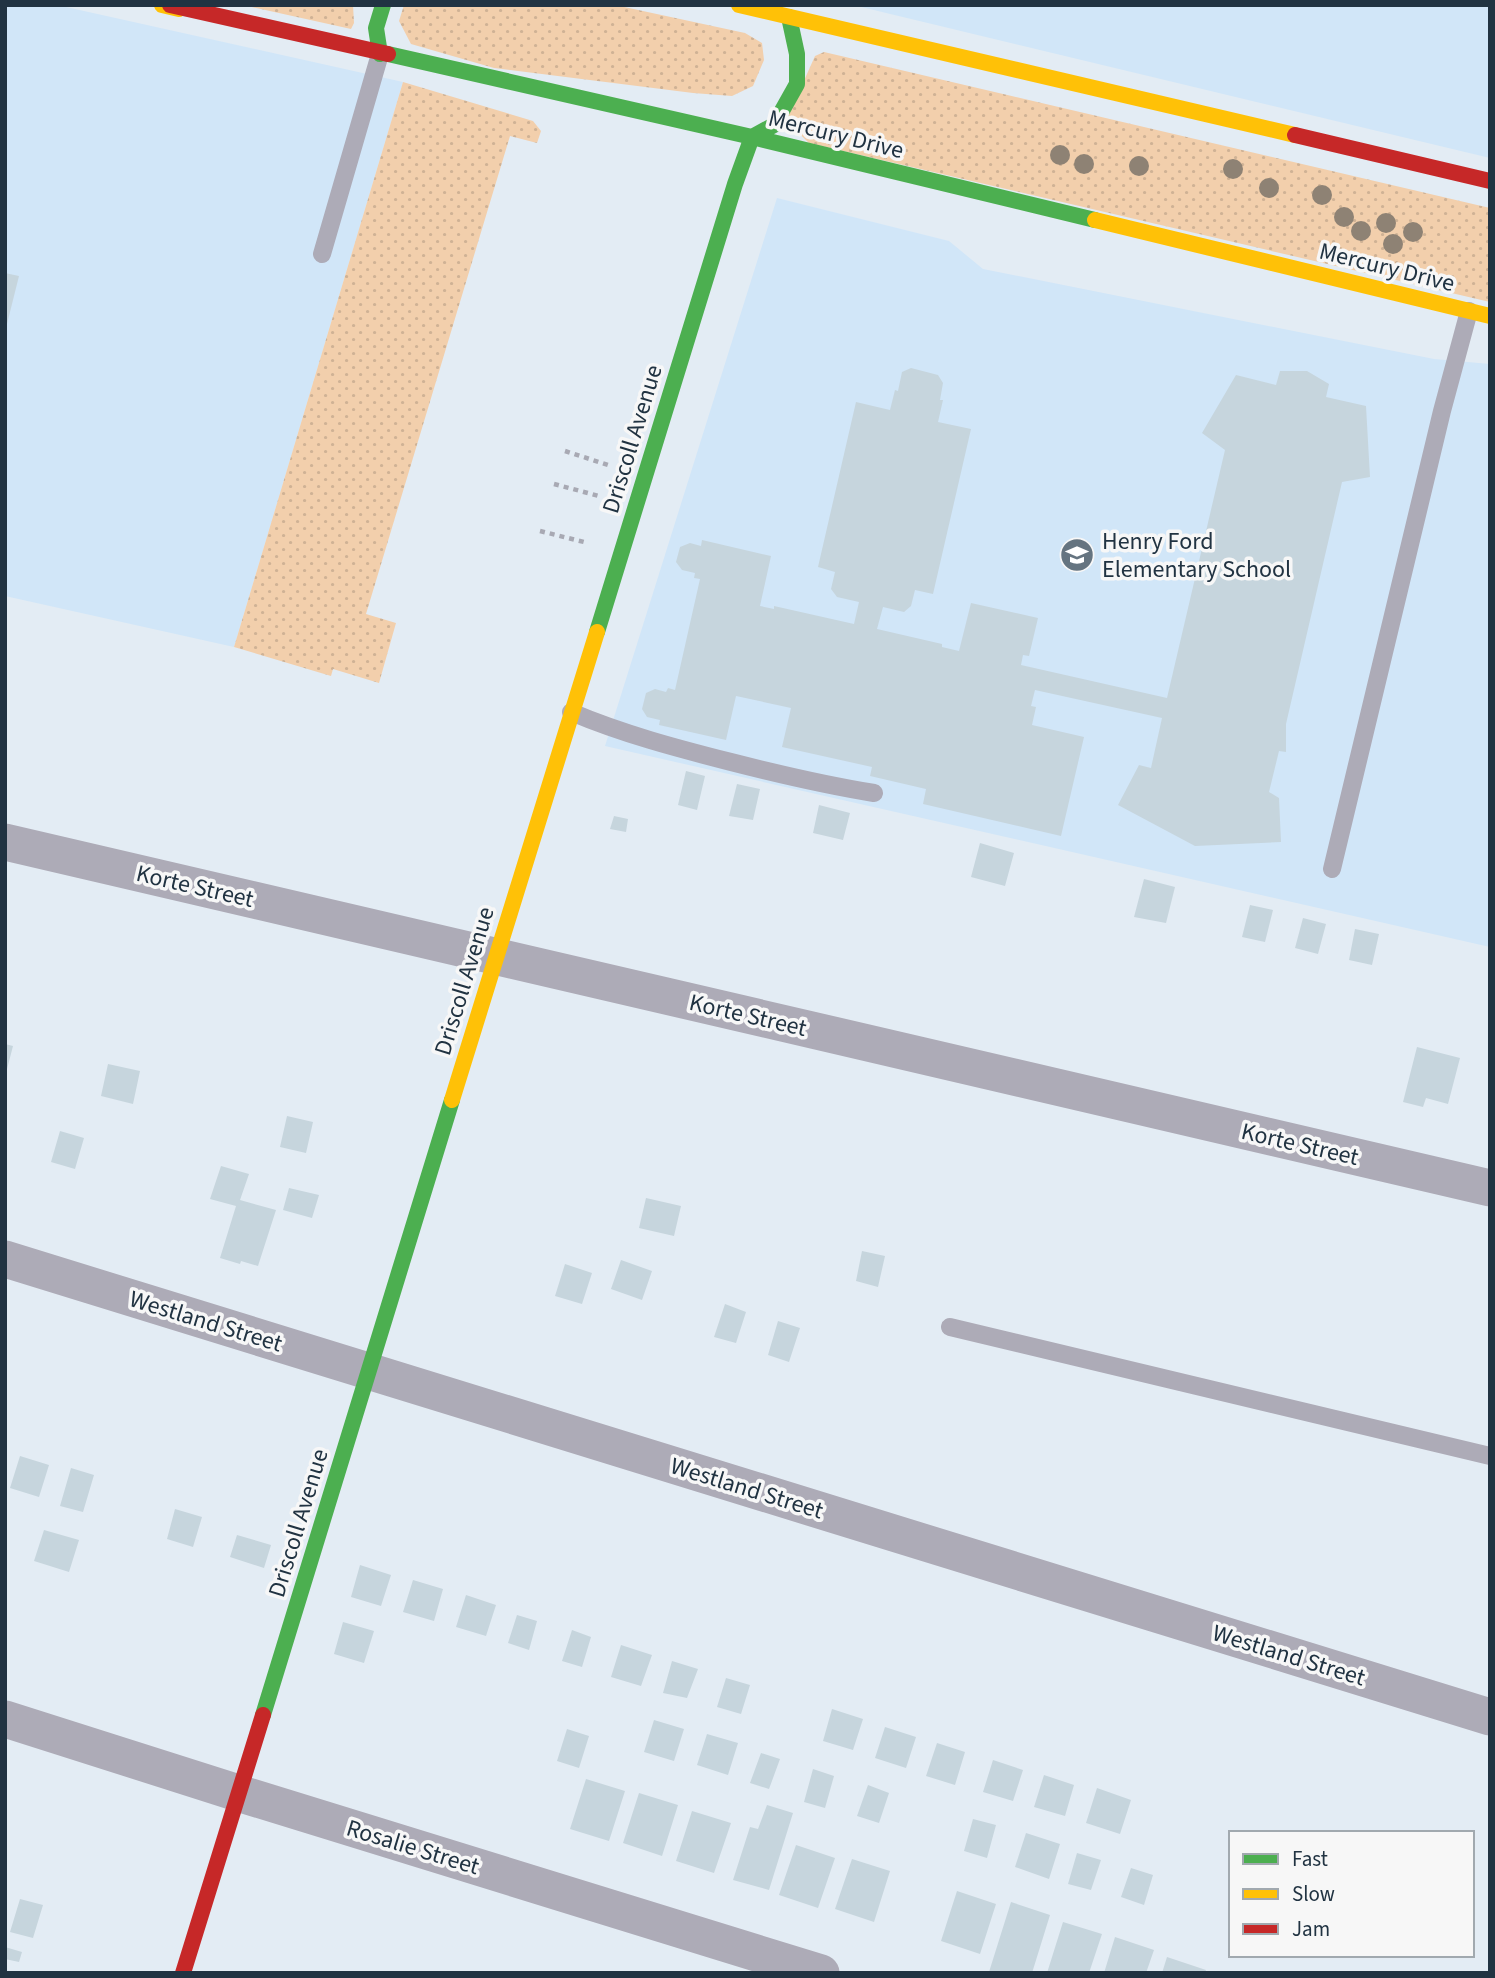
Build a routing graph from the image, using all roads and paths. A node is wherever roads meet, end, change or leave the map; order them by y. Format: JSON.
{"nodes":[{"id":1,"x":162,"y":5,"type":"edge"},
{"id":2,"x":383,"y":5,"type":"edge"},
{"id":3,"x":749,"y":6,"type":"edge"},
{"id":4,"x":174,"y":7,"type":"edge"},
{"id":5,"x":789,"y":17,"type":"junction"},
{"id":6,"x":380,"y":54,"type":"junction"},
{"id":7,"x":752,"y":137,"type":"junction"},
{"id":8,"x":1490,"y":181,"type":"edge"},
{"id":9,"x":323,"y":254,"type":"dead end"},
{"id":10,"x":1469,"y":311,"type":"junction"},
{"id":11,"x":1490,"y":316,"type":"edge"},
{"id":12,"x":565,"y":452,"type":"dead end"},
{"id":13,"x":608,"y":465,"type":"dead end"},
{"id":14,"x":554,"y":484,"type":"dead end"},
{"id":15,"x":599,"y":496,"type":"dead end"},
{"id":16,"x":540,"y":531,"type":"dead end"},
{"id":17,"x":584,"y":542,"type":"dead end"},
{"id":18,"x":571,"y":712,"type":"junction"},
{"id":19,"x":874,"y":793,"type":"dead end"},
{"id":20,"x":5,"y":842,"type":"edge"},
{"id":21,"x":1332,"y":869,"type":"dead end"},
{"id":22,"x":495,"y":956,"type":"junction"},
{"id":23,"x":1490,"y":1188,"type":"edge"},
{"id":24,"x":5,"y":1259,"type":"edge"},
{"id":25,"x":950,"y":1328,"type":"dead end"},
{"id":26,"x":368,"y":1371,"type":"junction"},
{"id":27,"x":1490,"y":1456,"type":"edge"},
{"id":28,"x":1490,"y":1717,"type":"edge"},
{"id":29,"x":5,"y":1719,"type":"edge"},
{"id":30,"x":238,"y":1793,"type":"junction"},
{"id":31,"x":183,"y":1973,"type":"edge"},
{"id":32,"x":821,"y":1973,"type":"edge"}],
"edges":[{"from":1,"to":4,"type":"street","name":"Mercury Drive"},
{"from":2,"to":6,"type":"street"},
{"from":3,"to":5,"type":"street"},
{"from":4,"to":6,"type":"street","name":"Mercury Drive"},
{"from":5,"to":7,"type":"street"},
{"from":5,"to":8,"type":"street"},
{"from":6,"to":7,"type":"street","name":"Mercury Drive"},
{"from":6,"to":9,"type":"lane"},
{"from":7,"to":10,"type":"street","name":"Mercury Drive"},
{"from":7,"to":18,"type":"street","name":"Driscoll Avenue"},
{"from":10,"to":11,"type":"street","name":"Mercury Drive"},
{"from":10,"to":21,"type":"lane"},
{"from":12,"to":13,"type":"path"},
{"from":14,"to":15,"type":"path"},
{"from":16,"to":17,"type":"path"},
{"from":18,"to":19,"type":"lane"},
{"from":18,"to":22,"type":"street","name":"Driscoll Avenue"},
{"from":20,"to":22,"type":"street","name":"Korte Street"},
{"from":22,"to":23,"type":"street","name":"Korte Street"},
{"from":22,"to":26,"type":"street","name":"Driscoll Avenue"},
{"from":24,"to":26,"type":"street","name":"Westland Street"},
{"from":25,"to":27,"type":"lane"},
{"from":26,"to":28,"type":"street","name":"Westland Street"},
{"from":26,"to":30,"type":"street","name":"Driscoll Avenue"},
{"from":29,"to":30,"type":"street","name":"Rosalie Street"},
{"from":30,"to":31,"type":"street","name":"Driscoll Avenue"},
{"from":30,"to":32,"type":"street","name":"Rosalie Street"}]}
